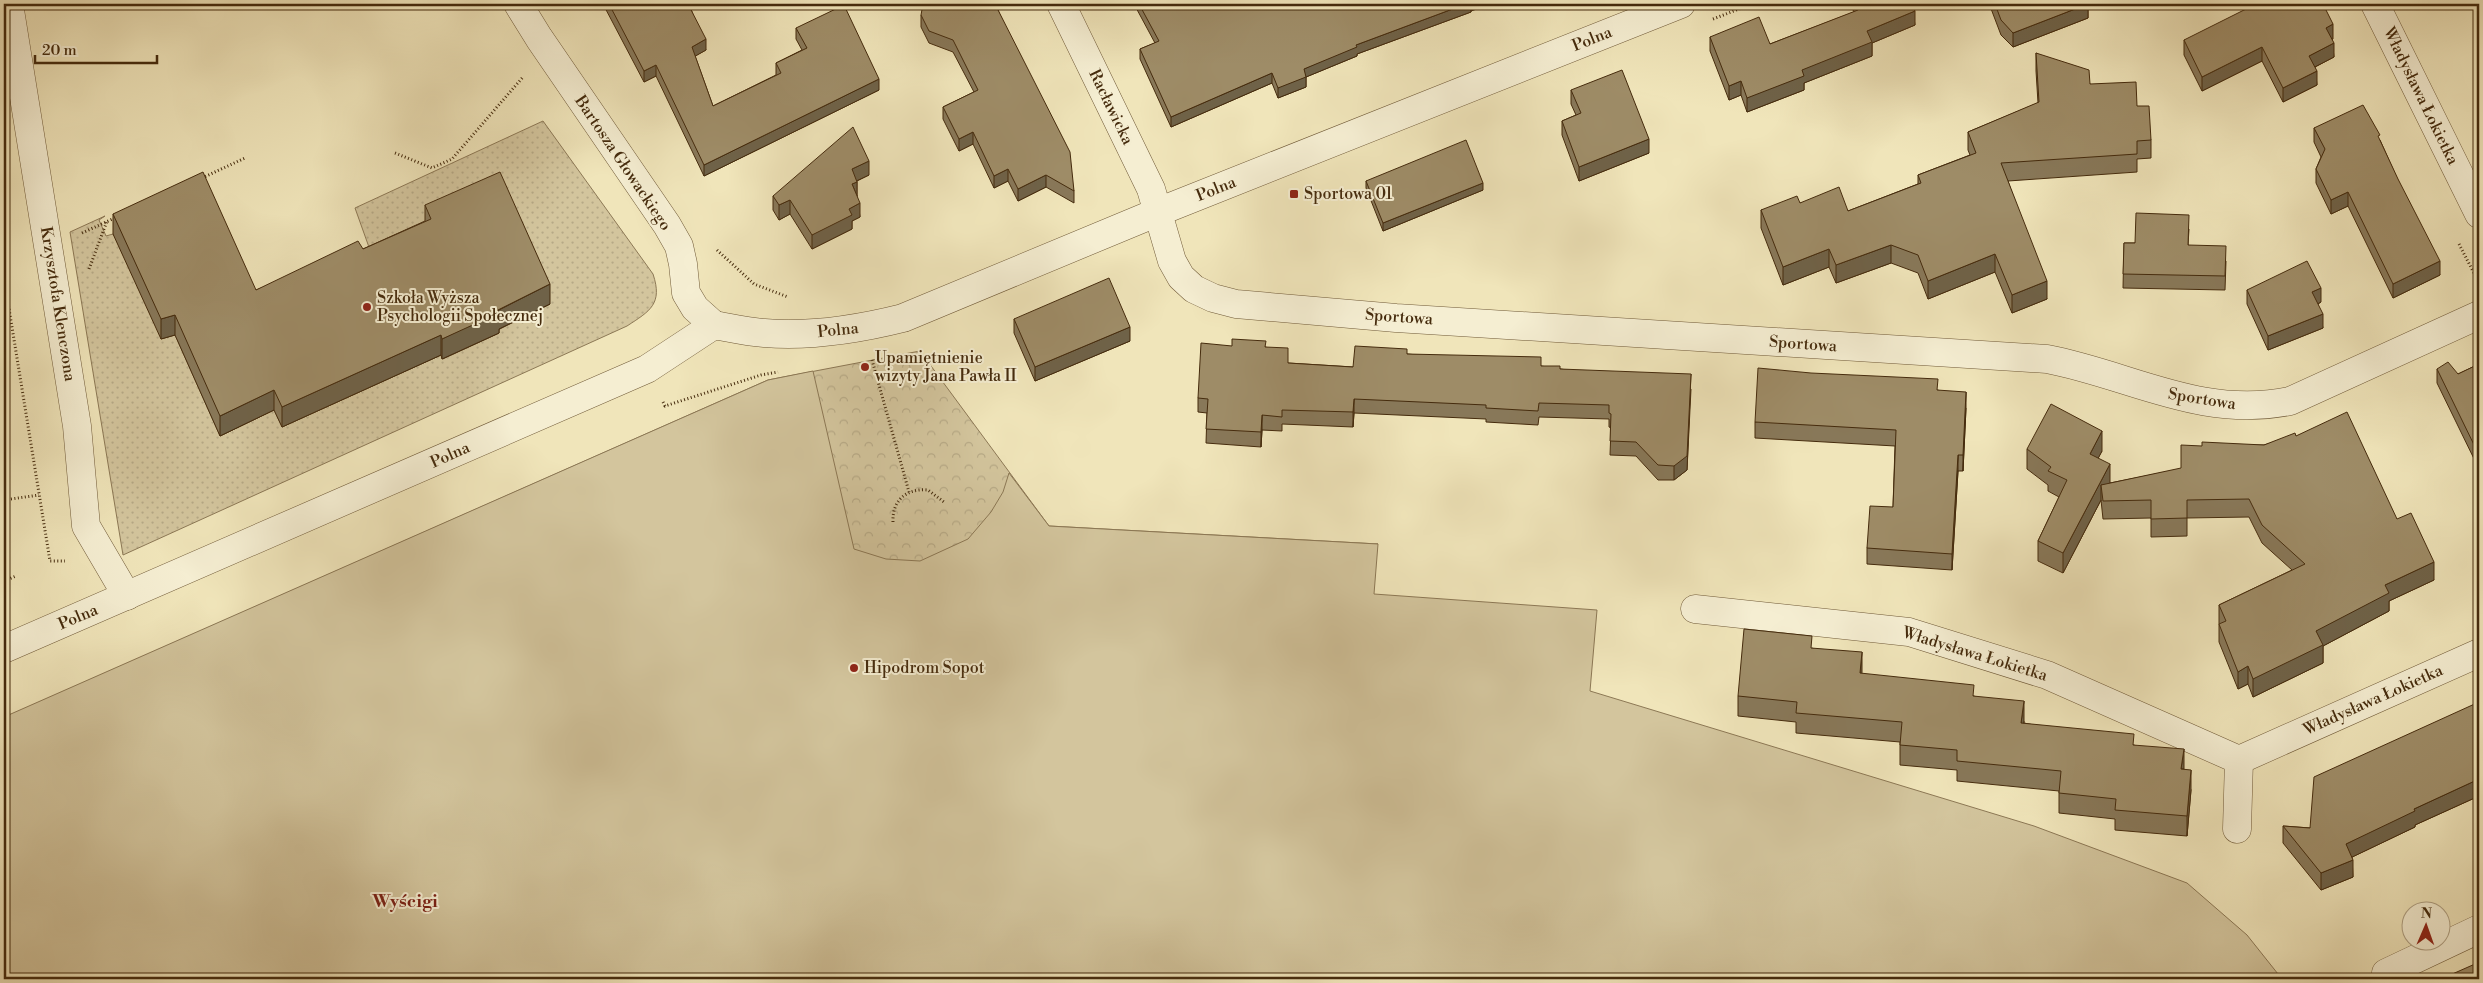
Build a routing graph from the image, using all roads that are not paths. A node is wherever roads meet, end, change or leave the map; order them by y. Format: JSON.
{"nodes":[{"id":1,"x":9,"y":4,"type":"edge"},
{"id":2,"x":518,"y":4,"type":"edge"},
{"id":3,"x":1061,"y":4,"type":"edge"},
{"id":4,"x":1681,"y":4,"type":"edge"},
{"id":5,"x":2375,"y":4,"type":"edge"},
{"id":6,"x":1158,"y":212,"type":"junction"},
{"id":7,"x":2479,"y":214,"type":"edge"},
{"id":8,"x":2479,"y":315,"type":"edge"},
{"id":9,"x":714,"y":325,"type":"junction"},
{"id":10,"x":127,"y":596,"type":"junction"},
{"id":11,"x":1695,"y":609,"type":"dead end"},
{"id":12,"x":4,"y":649,"type":"edge"},
{"id":13,"x":2479,"y":653,"type":"edge"},
{"id":14,"x":2238,"y":760,"type":"junction"},
{"id":15,"x":2236,"y":828,"type":"dead end"},
{"id":16,"x":2479,"y":929,"type":"edge"},
{"id":17,"x":2386,"y":973,"type":"dead end"}],
"edges":[{"from":1,"to":10,"type":"street","name":"Krzysztofa Klenczona"},
{"from":2,"to":9,"type":"street","name":"Bartosza Głowackiego"},
{"from":3,"to":6,"type":"street","name":"Racławicka"},
{"from":4,"to":6,"type":"street","name":"Polna"},
{"from":5,"to":7,"type":"street","name":"Władysława Łokietka"},
{"from":6,"to":8,"type":"street","name":"Sportowa"},
{"from":6,"to":9,"type":"street","name":"Polna"},
{"from":9,"to":10,"type":"street","name":"Polna"},
{"from":10,"to":12,"type":"street","name":"Polna"},
{"from":11,"to":14,"type":"street","name":"Władysława Łokietka"},
{"from":13,"to":14,"type":"street","name":"Władysława Łokietka"},
{"from":14,"to":15,"type":"street"},
{"from":16,"to":17,"type":"street"}]}
